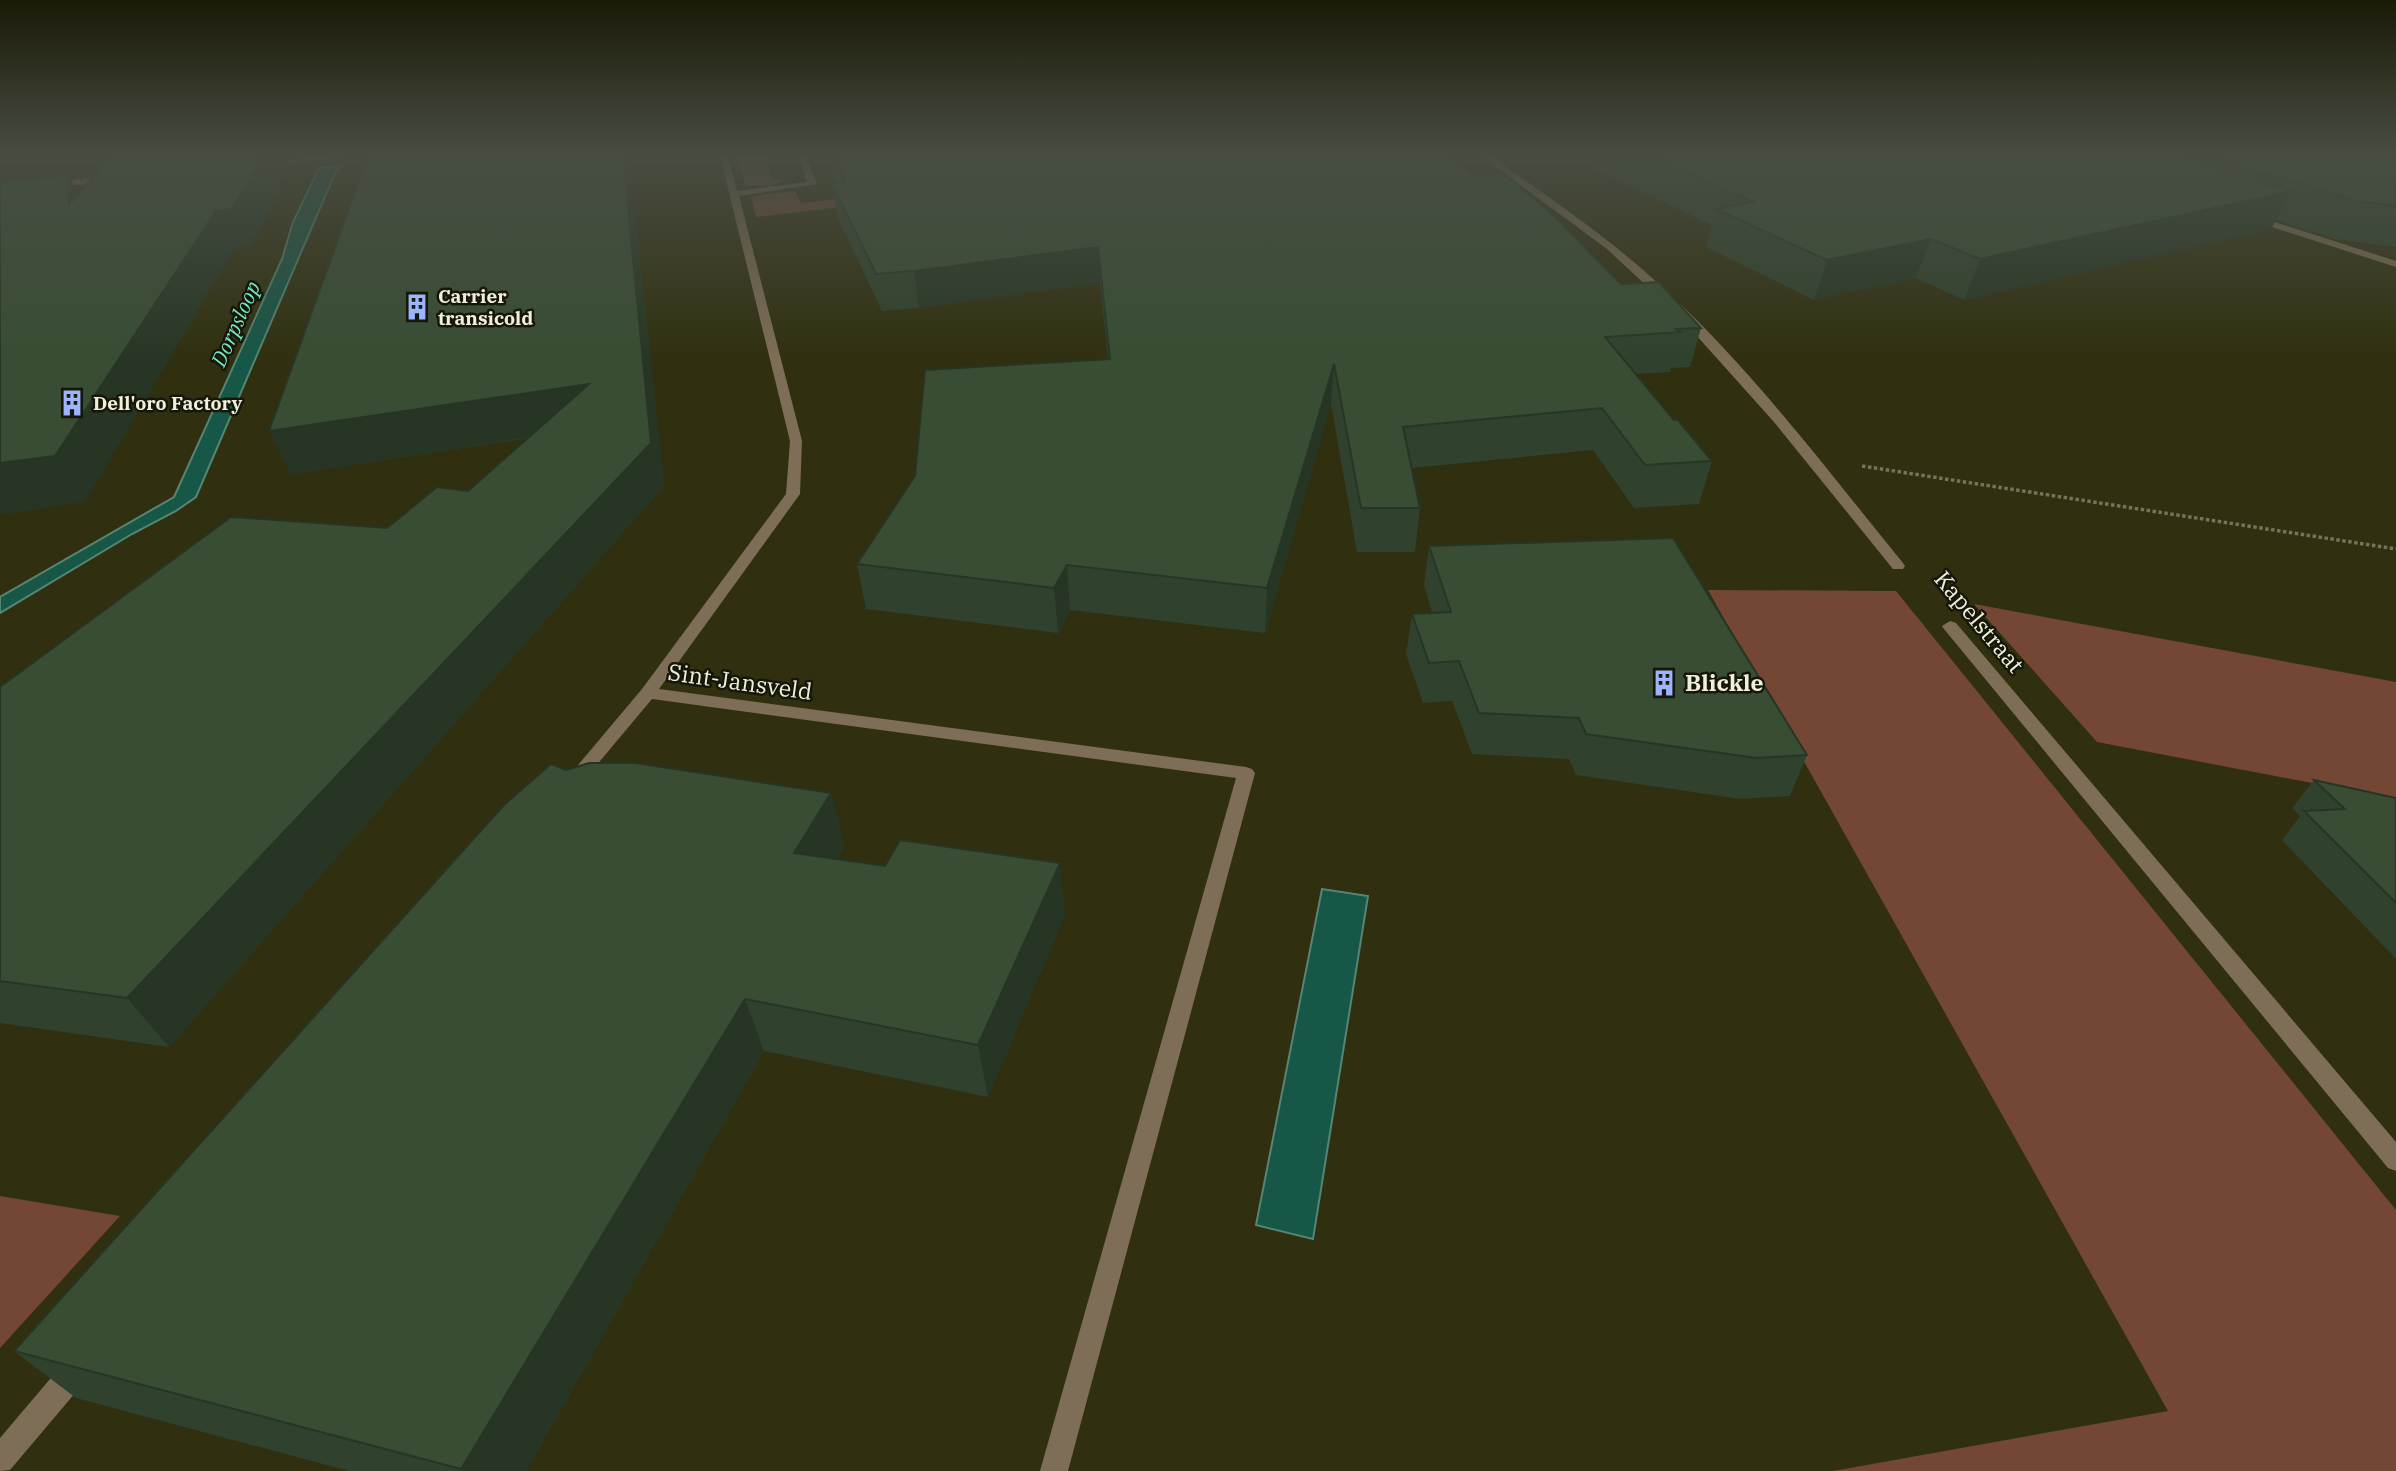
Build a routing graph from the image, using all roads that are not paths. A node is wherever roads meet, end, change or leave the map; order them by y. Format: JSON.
{"nodes":[{"id":1,"x":741,"y":225,"type":"edge"},
{"id":2,"x":1581,"y":225,"type":"edge"},
{"id":3,"x":2273,"y":225,"type":"edge"},
{"id":4,"x":2396,"y":264,"type":"edge"},
{"id":5,"x":1898,"y":566,"type":"dead end"},
{"id":6,"x":1950,"y":626,"type":"dead end"},
{"id":7,"x":648,"y":693,"type":"junction"},
{"id":8,"x":558,"y":800,"type":"edge"},
{"id":9,"x":2396,"y":1160,"type":"edge"},
{"id":10,"x":90,"y":1354,"type":"edge"},
{"id":11,"x":0,"y":1460,"type":"edge"},
{"id":12,"x":1054,"y":1471,"type":"edge"}],
"edges":[{"from":1,"to":7,"type":"street","name":"Sint-Jansveld"},
{"from":2,"to":5,"type":"street"},
{"from":3,"to":4,"type":"street"},
{"from":6,"to":9,"type":"street","name":"Kapelstraat"},
{"from":7,"to":8,"type":"street"},
{"from":7,"to":12,"type":"street","name":"Sint-Jansveld"},
{"from":10,"to":11,"type":"street"}]}
